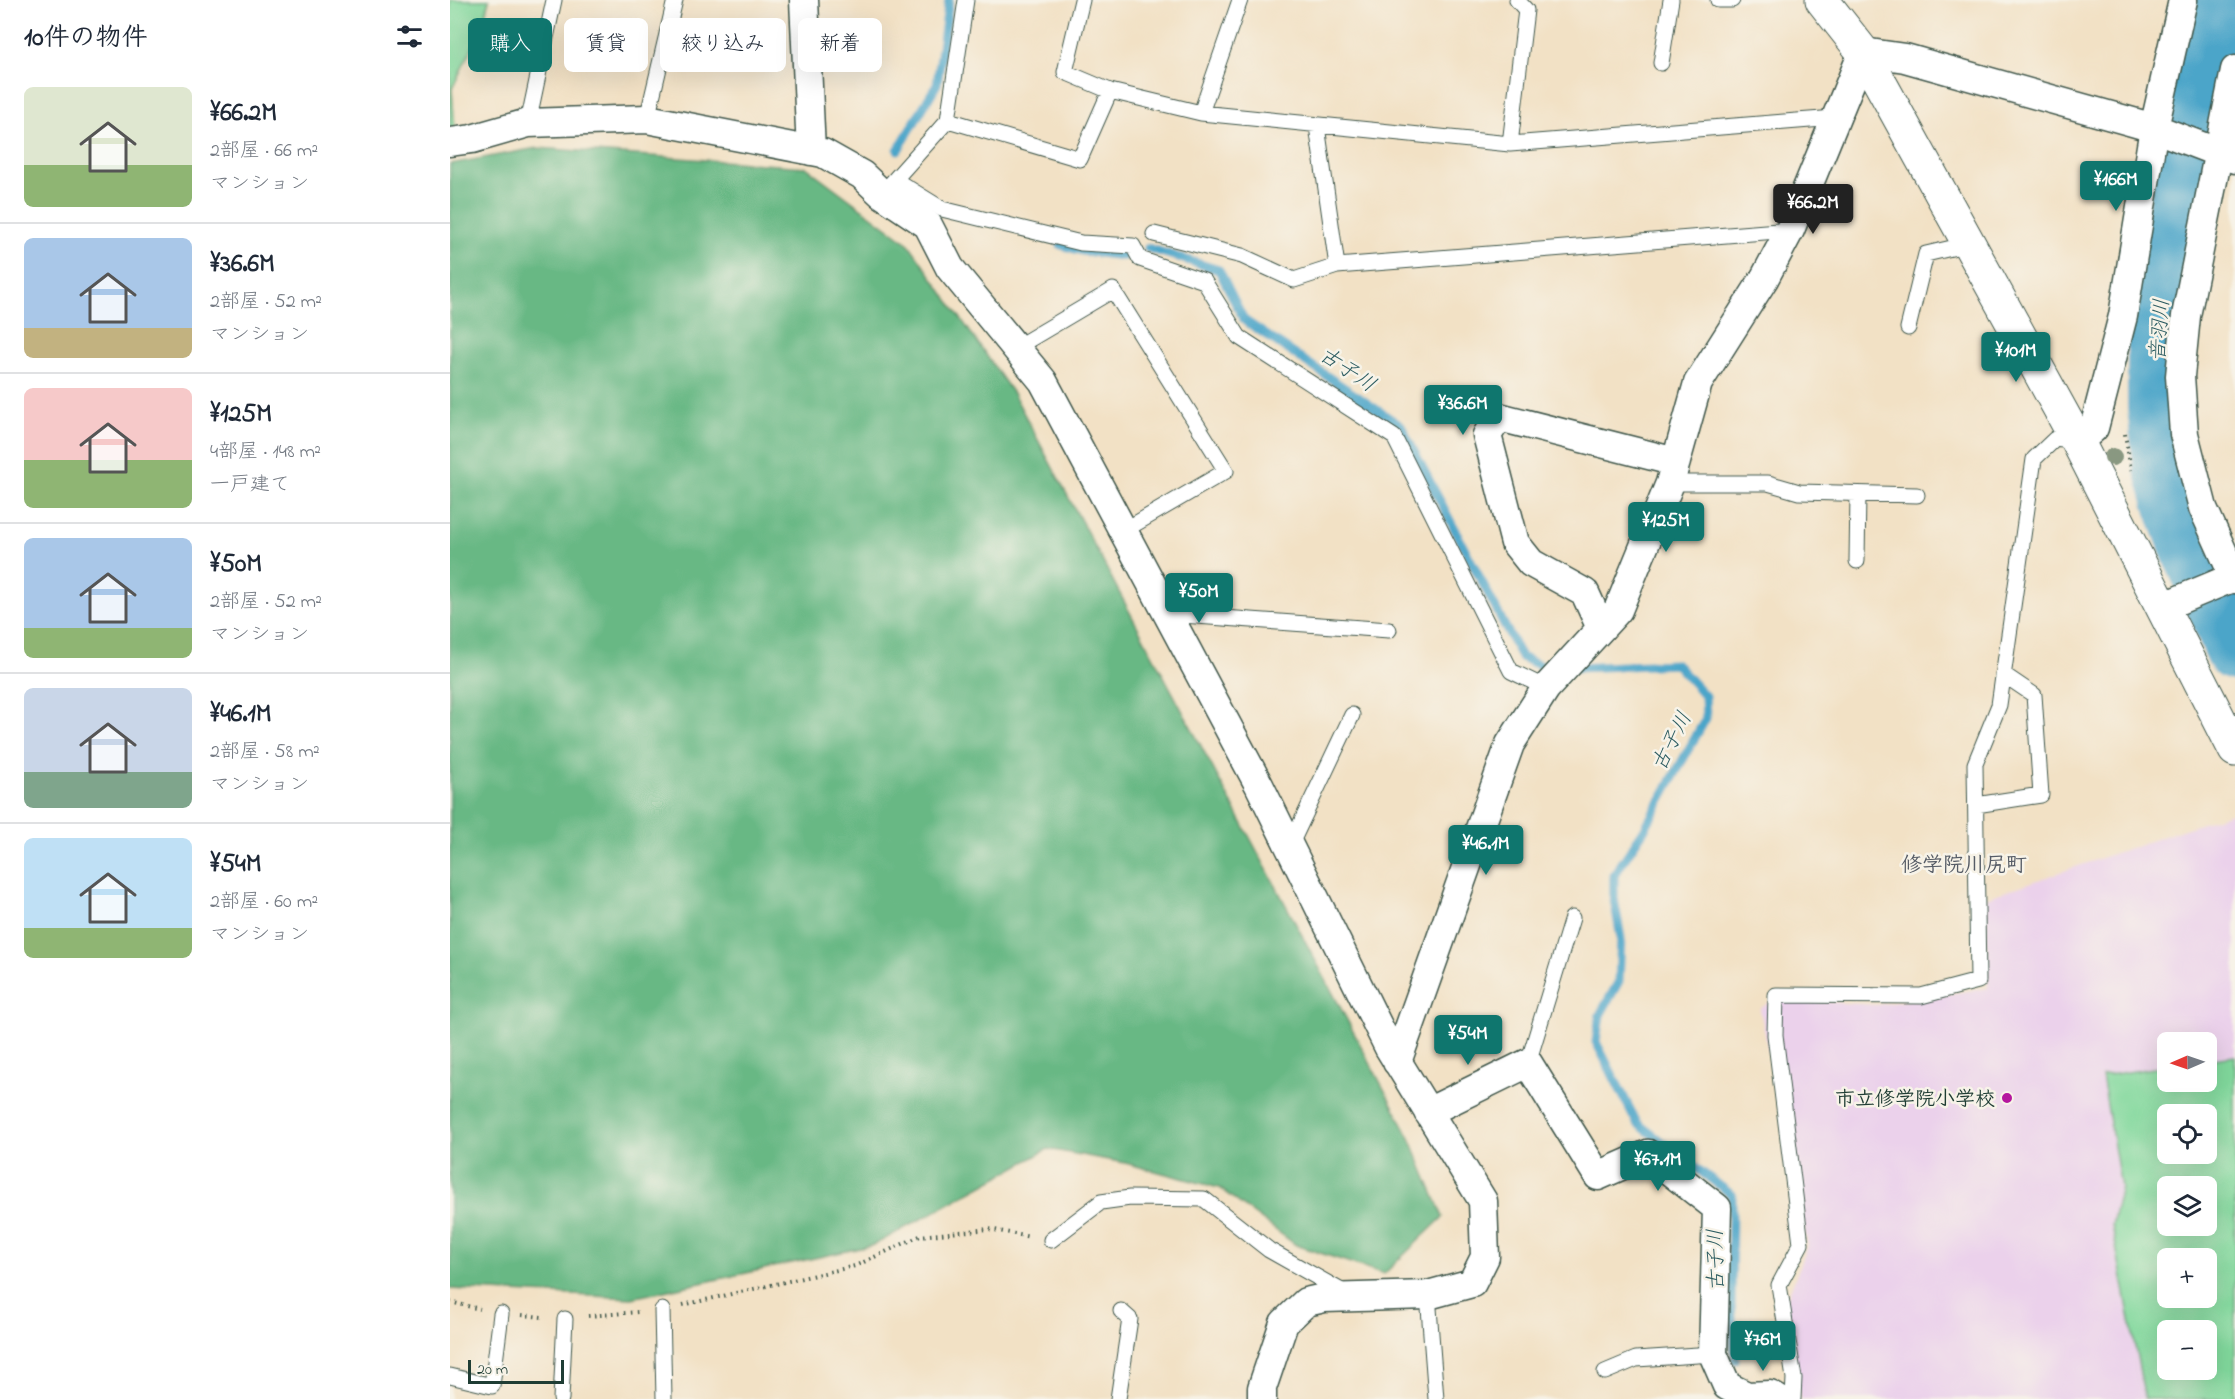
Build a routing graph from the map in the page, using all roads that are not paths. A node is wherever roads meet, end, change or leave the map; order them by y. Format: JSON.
{"nodes":[{"id":1,"x":554,"y":0,"type":"edge"},
{"id":2,"x":675,"y":0,"type":"edge"},
{"id":3,"x":804,"y":0,"type":"edge"},
{"id":4,"x":966,"y":0,"type":"edge"},
{"id":5,"x":1082,"y":0,"type":"edge"},
{"id":6,"x":1240,"y":0,"type":"edge"},
{"id":7,"x":1517,"y":0,"type":"edge"},
{"id":8,"x":1671,"y":0,"type":"edge"},
{"id":9,"x":1718,"y":0,"type":"edge"},
{"id":10,"x":1732,"y":0,"type":"edge"},
{"id":11,"x":1822,"y":0,"type":"edge"},
{"id":12,"x":2183,"y":0,"type":"edge"},
{"id":13,"x":1863,"y":52,"type":"junction"},
{"id":14,"x":1661,"y":63,"type":"dead end"},
{"id":15,"x":2235,"y":70,"type":"edge"},
{"id":16,"x":1110,"y":91,"type":"junction"},
{"id":17,"x":1200,"y":113,"type":"junction"},
{"id":18,"x":1835,"y":118,"type":"junction"},
{"id":19,"x":647,"y":119,"type":"junction"},
{"id":20,"x":948,"y":120,"type":"junction"},
{"id":21,"x":528,"y":123,"type":"junction"},
{"id":22,"x":1317,"y":126,"type":"junction"},
{"id":23,"x":2154,"y":128,"type":"junction"},
{"id":24,"x":450,"y":142,"type":"edge"},
{"id":25,"x":1510,"y":144,"type":"junction"},
{"id":26,"x":811,"y":151,"type":"junction"},
{"id":27,"x":2226,"y":155,"type":"edge"},
{"id":28,"x":889,"y":187,"type":"junction"},
{"id":29,"x":1790,"y":230,"type":"junction"},
{"id":30,"x":1154,"y":234,"type":"dead end"},
{"id":31,"x":1969,"y":244,"type":"junction"},
{"id":32,"x":1337,"y":266,"type":"junction"},
{"id":33,"x":1908,"y":327,"type":"dead end"},
{"id":34,"x":1015,"y":348,"type":"junction"},
{"id":35,"x":2078,"y":442,"type":"junction"},
{"id":36,"x":1673,"y":472,"type":"junction"},
{"id":37,"x":1858,"y":494,"type":"junction"},
{"id":38,"x":1917,"y":495,"type":"dead end"},
{"id":39,"x":1124,"y":531,"type":"junction"},
{"id":40,"x":1857,"y":561,"type":"dead end"},
{"id":41,"x":2229,"y":580,"type":"edge"},
{"id":42,"x":2169,"y":604,"type":"junction"},
{"id":43,"x":1168,"y":614,"type":"junction"},
{"id":44,"x":1601,"y":628,"type":"junction"},
{"id":45,"x":1389,"y":630,"type":"dead end"},
{"id":46,"x":2003,"y":674,"type":"junction"},
{"id":47,"x":1546,"y":688,"type":"junction"},
{"id":48,"x":1352,"y":715,"type":"dead end"},
{"id":49,"x":2235,"y":750,"type":"edge"},
{"id":50,"x":1976,"y":805,"type":"junction"},
{"id":51,"x":1290,"y":846,"type":"junction"},
{"id":52,"x":1572,"y":918,"type":"dead end"},
{"id":53,"x":1396,"y":1062,"type":"junction"},
{"id":54,"x":1528,"y":1063,"type":"junction"},
{"id":55,"x":1428,"y":1112,"type":"junction"},
{"id":56,"x":1051,"y":1240,"type":"road end"},
{"id":57,"x":1428,"y":1295,"type":"junction"},
{"id":58,"x":1353,"y":1297,"type":"junction"},
{"id":59,"x":662,"y":1310,"type":"road end"},
{"id":60,"x":1121,"y":1311,"type":"dead end"},
{"id":61,"x":501,"y":1314,"type":"dead end"},
{"id":62,"x":565,"y":1318,"type":"dead end"},
{"id":63,"x":1713,"y":1354,"type":"junction"},
{"id":64,"x":1605,"y":1372,"type":"dead end"},
{"id":65,"x":450,"y":1376,"type":"edge"},
{"id":66,"x":561,"y":1399,"type":"edge"},
{"id":67,"x":664,"y":1399,"type":"edge"},
{"id":68,"x":1118,"y":1399,"type":"edge"},
{"id":69,"x":1262,"y":1399,"type":"edge"},
{"id":70,"x":1436,"y":1399,"type":"edge"},
{"id":71,"x":1777,"y":1399,"type":"edge"},
{"id":72,"x":1793,"y":1399,"type":"edge"}],
"edges":[{"from":1,"to":21,"type":"lane"},
{"from":2,"to":19,"type":"lane"},
{"from":3,"to":26,"type":"street"},
{"from":4,"to":20,"type":"lane"},
{"from":5,"to":16,"type":"lane"},
{"from":6,"to":17,"type":"lane"},
{"from":7,"to":25,"type":"lane"},
{"from":8,"to":14,"type":"lane"},
{"from":9,"to":10,"type":"lane"},
{"from":11,"to":13,"type":"street"},
{"from":12,"to":23,"type":"street"},
{"from":13,"to":18,"type":"street"},
{"from":13,"to":23,"type":"street"},
{"from":13,"to":31,"type":"street"},
{"from":15,"to":27,"type":"street"},
{"from":16,"to":17,"type":"lane"},
{"from":16,"to":20,"type":"lane"},
{"from":17,"to":22,"type":"lane"},
{"from":18,"to":25,"type":"lane"},
{"from":18,"to":29,"type":"street"},
{"from":19,"to":21,"type":"street"},
{"from":19,"to":26,"type":"street"},
{"from":20,"to":28,"type":"lane"},
{"from":21,"to":24,"type":"street"},
{"from":22,"to":25,"type":"lane"},
{"from":22,"to":32,"type":"lane"},
{"from":23,"to":27,"type":"street"},
{"from":23,"to":35,"type":"street"},
{"from":26,"to":28,"type":"street"},
{"from":27,"to":41,"type":"street"},
{"from":28,"to":34,"type":"street"},
{"from":28,"to":47,"type":"lane"},
{"from":29,"to":32,"type":"lane"},
{"from":29,"to":36,"type":"street"},
{"from":30,"to":32,"type":"lane"},
{"from":31,"to":33,"type":"lane"},
{"from":31,"to":35,"type":"street"},
{"from":34,"to":39,"type":"street"},
{"from":34,"to":39,"type":"lane"},
{"from":35,"to":42,"type":"street"},
{"from":35,"to":46,"type":"lane"},
{"from":36,"to":37,"type":"lane"},
{"from":36,"to":44,"type":"street"},
{"from":36,"to":44,"type":"street"},
{"from":37,"to":38,"type":"lane"},
{"from":37,"to":40,"type":"lane"},
{"from":39,"to":43,"type":"street"},
{"from":41,"to":42,"type":"street"},
{"from":42,"to":49,"type":"street"},
{"from":43,"to":45,"type":"lane"},
{"from":43,"to":51,"type":"street"},
{"from":44,"to":47,"type":"street"},
{"from":46,"to":50,"type":"lane"},
{"from":46,"to":50,"type":"lane"},
{"from":47,"to":53,"type":"street"},
{"from":48,"to":51,"type":"lane"},
{"from":50,"to":72,"type":"lane"},
{"from":51,"to":53,"type":"street"},
{"from":52,"to":54,"type":"lane"},
{"from":53,"to":55,"type":"street"},
{"from":54,"to":55,"type":"street"},
{"from":54,"to":63,"type":"street"},
{"from":55,"to":57,"type":"street"},
{"from":56,"to":58,"type":"lane"},
{"from":57,"to":58,"type":"street"},
{"from":57,"to":70,"type":"lane"},
{"from":58,"to":69,"type":"street"},
{"from":59,"to":67,"type":"lane"},
{"from":60,"to":68,"type":"lane"},
{"from":61,"to":65,"type":"lane"},
{"from":62,"to":66,"type":"lane"},
{"from":63,"to":64,"type":"lane"},
{"from":63,"to":71,"type":"street"}]}
